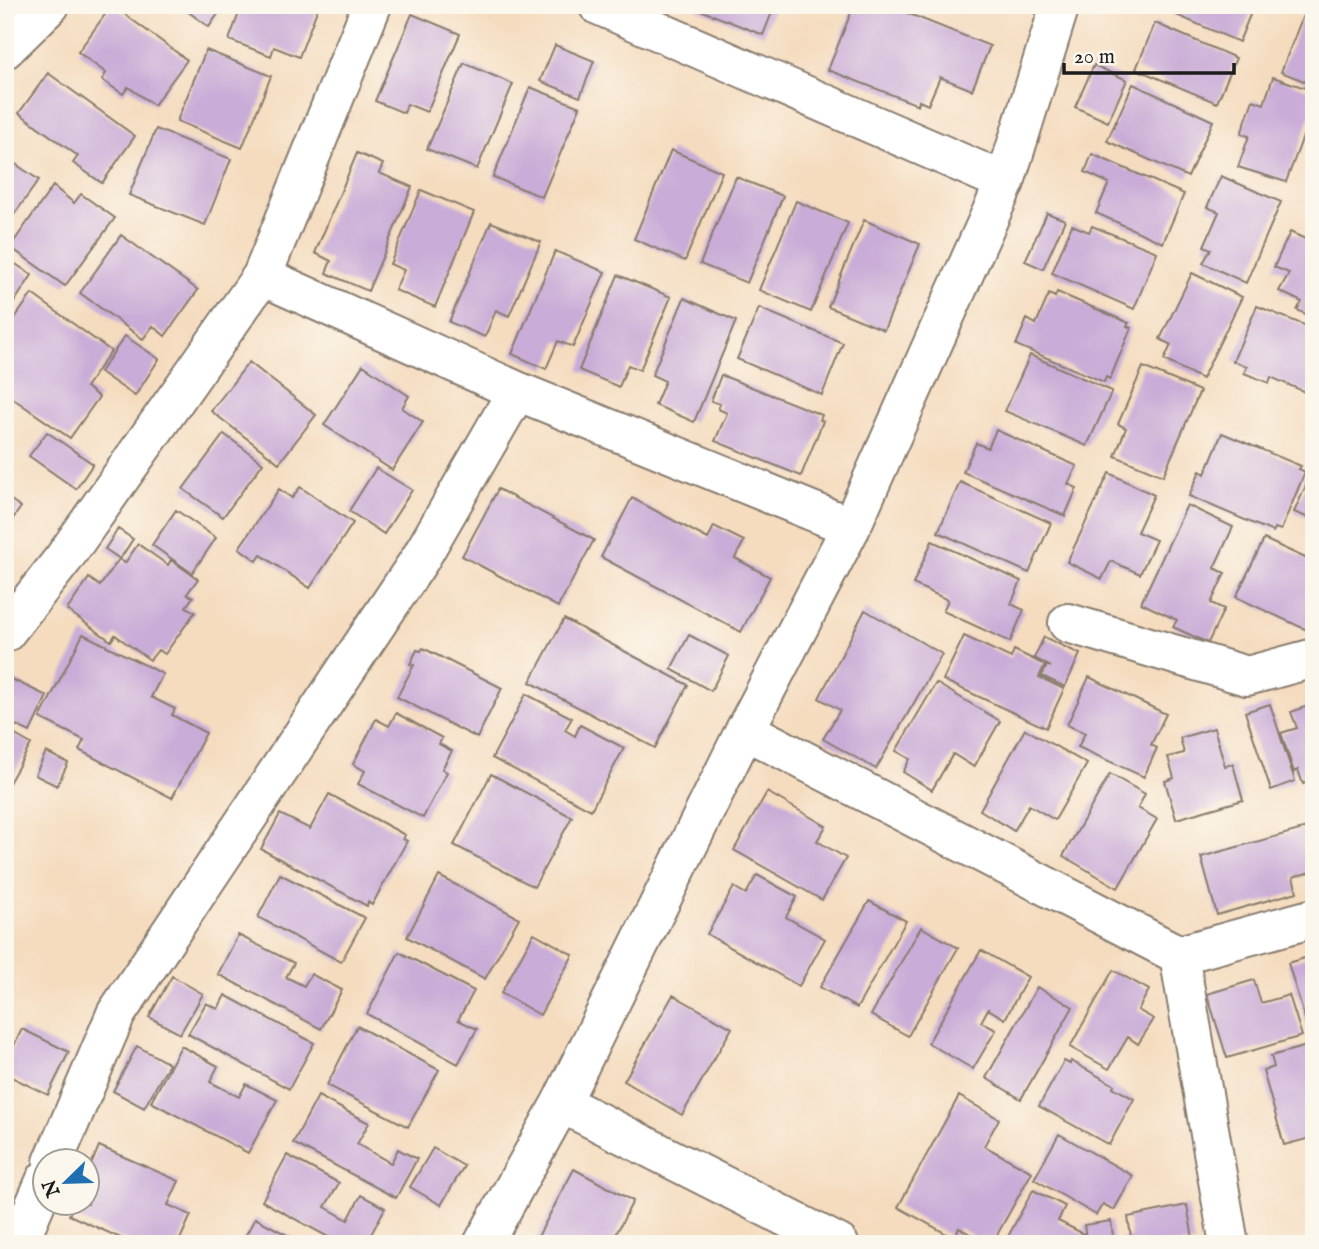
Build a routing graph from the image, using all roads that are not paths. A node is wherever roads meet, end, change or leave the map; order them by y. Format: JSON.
{"nodes":[{"id":1,"x":50,"y":5,"type":"edge"},
{"id":2,"x":372,"y":5,"type":"edge"},
{"id":3,"x":598,"y":5,"type":"edge"},
{"id":4,"x":1060,"y":5,"type":"edge"},
{"id":5,"x":648,"y":15,"type":"edge"},
{"id":6,"x":5,"y":48,"type":"edge"},
{"id":7,"x":1005,"y":182,"type":"junction"},
{"id":8,"x":262,"y":276,"type":"junction"},
{"id":9,"x":517,"y":391,"type":"junction"},
{"id":10,"x":851,"y":527,"type":"junction"},
{"id":11,"x":1068,"y":623,"type":"dead end"},
{"id":12,"x":5,"y":633,"type":"edge"},
{"id":13,"x":1314,"y":658,"type":"edge"},
{"id":14,"x":746,"y":730,"type":"junction"},
{"id":15,"x":1314,"y":918,"type":"edge"},
{"id":16,"x":1179,"y":955,"type":"junction"},
{"id":17,"x":561,"y":1103,"type":"junction"},
{"id":18,"x":59,"y":1148,"type":"edge"},
{"id":19,"x":32,"y":1211,"type":"edge"},
{"id":20,"x":18,"y":1244,"type":"edge"},
{"id":21,"x":483,"y":1244,"type":"edge"},
{"id":22,"x":839,"y":1244,"type":"edge"},
{"id":23,"x":1229,"y":1244,"type":"edge"}],
"edges":[{"from":1,"to":6,"type":"street"},
{"from":2,"to":8,"type":"street"},
{"from":3,"to":5,"type":"street"},
{"from":4,"to":7,"type":"street"},
{"from":5,"to":7,"type":"street"},
{"from":7,"to":10,"type":"street"},
{"from":8,"to":9,"type":"street"},
{"from":8,"to":12,"type":"street"},
{"from":9,"to":10,"type":"street"},
{"from":9,"to":18,"type":"street"},
{"from":10,"to":14,"type":"street"},
{"from":11,"to":13,"type":"street"},
{"from":14,"to":16,"type":"street"},
{"from":14,"to":17,"type":"street"},
{"from":15,"to":16,"type":"street"},
{"from":16,"to":23,"type":"street"},
{"from":17,"to":21,"type":"street"},
{"from":17,"to":22,"type":"street"},
{"from":19,"to":20,"type":"street"}]}
